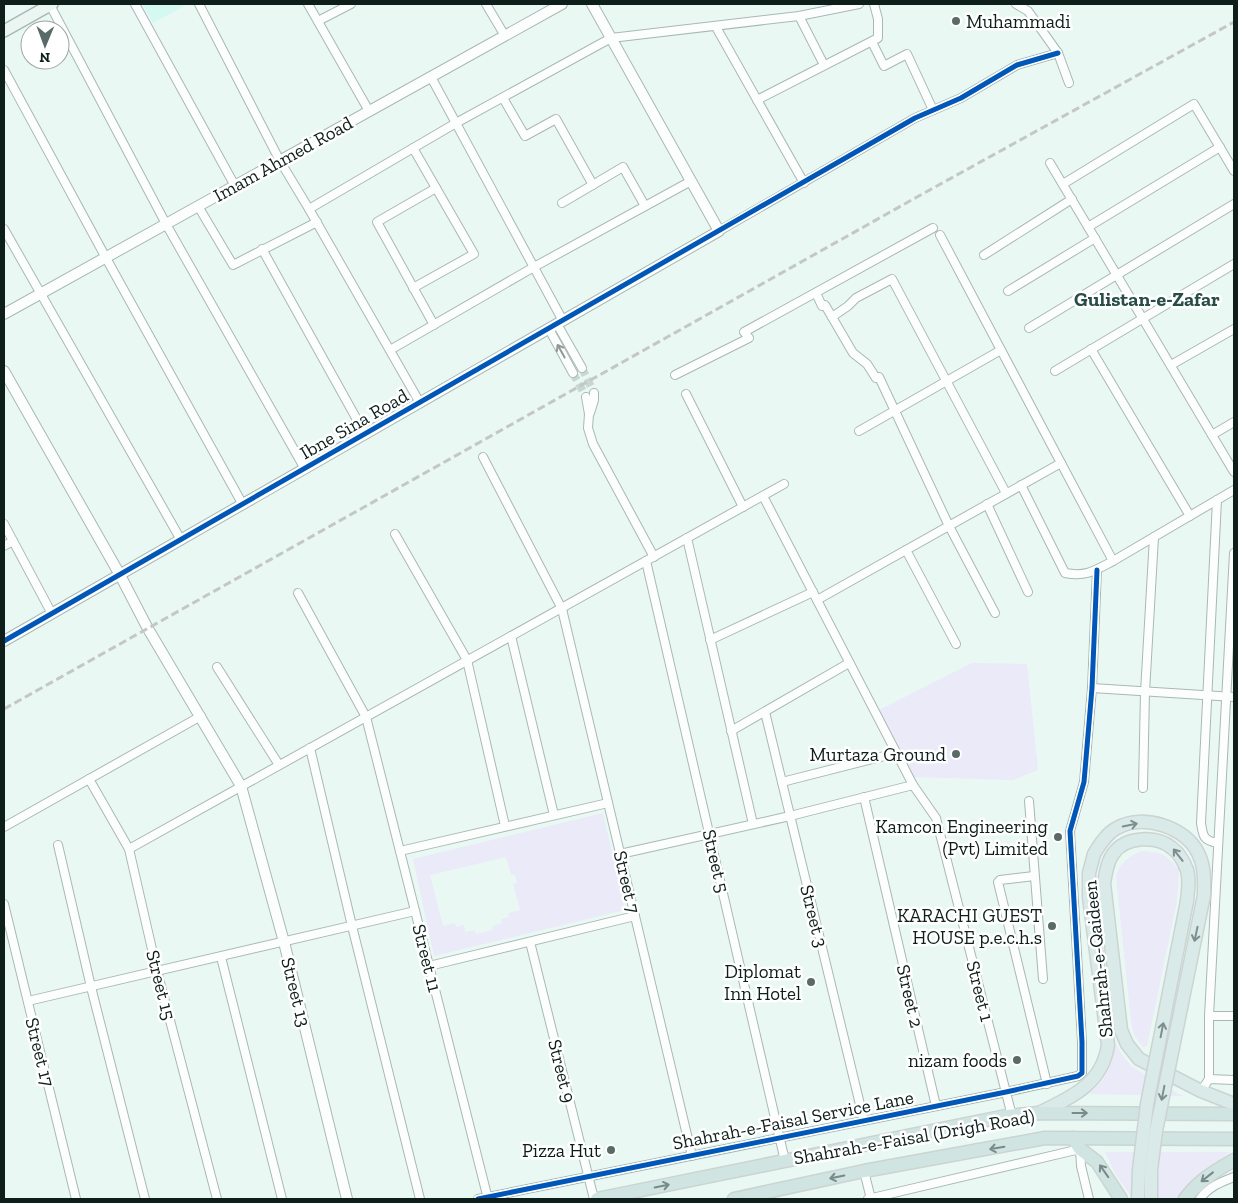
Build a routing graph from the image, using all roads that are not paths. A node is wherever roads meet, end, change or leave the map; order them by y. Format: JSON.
{"nodes":[{"id":1,"x":51,"y":4,"type":"edge"},
{"id":2,"x":135,"y":4,"type":"edge"},
{"id":3,"x":200,"y":4,"type":"edge"},
{"id":4,"x":308,"y":4,"type":"edge"},
{"id":5,"x":351,"y":4,"type":"edge"},
{"id":6,"x":486,"y":4,"type":"edge"},
{"id":7,"x":562,"y":4,"type":"edge"},
{"id":8,"x":592,"y":4,"type":"edge"},
{"id":9,"x":859,"y":4,"type":"edge"},
{"id":10,"x":874,"y":4,"type":"edge"},
{"id":11,"x":1016,"y":4,"type":"edge"},
{"id":12,"x":799,"y":16,"type":"junction"},
{"id":13,"x":318,"y":21,"type":"junction"},
{"id":14,"x":716,"y":27,"type":"junction"},
{"id":15,"x":4,"y":30,"type":"edge"},
{"id":16,"x":505,"y":36,"type":"junction"},
{"id":17,"x":611,"y":38,"type":"junction"},
{"id":18,"x":872,"y":42,"type":"junction"},
{"id":19,"x":1058,"y":53,"type":"junction"},
{"id":20,"x":824,"y":65,"type":"junction"},
{"id":21,"x":4,"y":70,"type":"edge"},
{"id":22,"x":431,"y":77,"type":"junction"},
{"id":23,"x":1069,"y":83,"type":"dead end"},
{"id":24,"x":503,"y":98,"type":"junction"},
{"id":25,"x":757,"y":100,"type":"junction"},
{"id":26,"x":933,"y":110,"type":"junction"},
{"id":27,"x":369,"y":111,"type":"junction"},
{"id":28,"x":456,"y":123,"type":"junction"},
{"id":29,"x":1220,"y":147,"type":"junction"},
{"id":30,"x":413,"y":148,"type":"junction"},
{"id":31,"x":280,"y":161,"type":"junction"},
{"id":32,"x":1050,"y":163,"type":"dead end"},
{"id":33,"x":1234,"y":171,"type":"edge"},
{"id":34,"x":691,"y":180,"type":"junction"},
{"id":35,"x":804,"y":183,"type":"junction"},
{"id":36,"x":1063,"y":184,"type":"junction"},
{"id":37,"x":593,"y":185,"type":"junction"},
{"id":38,"x":235,"y":186,"type":"junction"},
{"id":39,"x":436,"y":188,"type":"junction"},
{"id":40,"x":1072,"y":199,"type":"junction"},
{"id":41,"x":562,"y":202,"type":"dead end"},
{"id":42,"x":1234,"y":204,"type":"edge"},
{"id":43,"x":198,"y":206,"type":"junction"},
{"id":44,"x":645,"y":206,"type":"junction"},
{"id":45,"x":310,"y":209,"type":"junction"},
{"id":46,"x":317,"y":222,"type":"junction"},
{"id":47,"x":166,"y":224,"type":"junction"},
{"id":48,"x":1088,"y":227,"type":"junction"},
{"id":49,"x":4,"y":228,"type":"edge"},
{"id":50,"x":933,"y":228,"type":"dead end"},
{"id":51,"x":719,"y":231,"type":"junction"},
{"id":52,"x":940,"y":236,"type":"dead end"},
{"id":53,"x":1095,"y":238,"type":"junction"},
{"id":54,"x":262,"y":249,"type":"junction"},
{"id":55,"x":984,"y":254,"type":"dead end"},
{"id":56,"x":106,"y":258,"type":"junction"},
{"id":57,"x":1234,"y":264,"type":"edge"},
{"id":58,"x":534,"y":267,"type":"junction"},
{"id":59,"x":1117,"y":275,"type":"junction"},
{"id":60,"x":413,"y":288,"type":"junction"},
{"id":61,"x":1008,"y":291,"type":"dead end"},
{"id":62,"x":816,"y":293,"type":"junction"},
{"id":63,"x":40,"y":294,"type":"junction"},
{"id":64,"x":4,"y":314,"type":"edge"},
{"id":65,"x":832,"y":317,"type":"junction"},
{"id":66,"x":1143,"y":318,"type":"junction"},
{"id":67,"x":434,"y":325,"type":"junction"},
{"id":68,"x":556,"y":325,"type":"junction"},
{"id":69,"x":1029,"y":328,"type":"dead end"},
{"id":70,"x":1234,"y":329,"type":"edge"},
{"id":71,"x":1091,"y":349,"type":"junction"},
{"id":72,"x":390,"y":350,"type":"junction"},
{"id":73,"x":1001,"y":350,"type":"junction"},
{"id":74,"x":1171,"y":365,"type":"junction"},
{"id":75,"x":582,"y":368,"type":"tunnel mouth"},
{"id":76,"x":4,"y":371,"type":"edge"},
{"id":77,"x":1055,"y":371,"type":"dead end"},
{"id":78,"x":573,"y":373,"type":"tunnel mouth"},
{"id":79,"x":675,"y":375,"type":"dead end"},
{"id":80,"x":946,"y":381,"type":"junction"},
{"id":81,"x":594,"y":393,"type":"tunnel mouth"},
{"id":82,"x":686,"y":394,"type":"dead end"},
{"id":83,"x":586,"y":397,"type":"tunnel mouth"},
{"id":84,"x":420,"y":403,"type":"junction"},
{"id":85,"x":895,"y":411,"type":"junction"},
{"id":86,"x":589,"y":414,"type":"junction"},
{"id":87,"x":1234,"y":422,"type":"edge"},
{"id":88,"x":860,"y":431,"type":"dead end"},
{"id":89,"x":365,"y":434,"type":"junction"},
{"id":90,"x":1212,"y":435,"type":"junction"},
{"id":91,"x":483,"y":457,"type":"dead end"},
{"id":92,"x":1061,"y":463,"type":"junction"},
{"id":93,"x":305,"y":469,"type":"junction"},
{"id":94,"x":1234,"y":472,"type":"edge"},
{"id":95,"x":784,"y":484,"type":"dead end"},
{"id":96,"x":1021,"y":485,"type":"junction"},
{"id":97,"x":1234,"y":490,"type":"edge"},
{"id":98,"x":1006,"y":494,"type":"junction"},
{"id":99,"x":763,"y":496,"type":"junction"},
{"id":100,"x":1217,"y":500,"type":"junction"},
{"id":101,"x":243,"y":504,"type":"junction"},
{"id":102,"x":987,"y":504,"type":"junction"},
{"id":103,"x":743,"y":506,"type":"junction"},
{"id":104,"x":1190,"y":516,"type":"junction"},
{"id":105,"x":4,"y":524,"type":"edge"},
{"id":106,"x":949,"y":526,"type":"junction"},
{"id":107,"x":395,"y":534,"type":"dead end"},
{"id":108,"x":1154,"y":537,"type":"junction"},
{"id":109,"x":688,"y":538,"type":"junction"},
{"id":110,"x":181,"y":540,"type":"junction"},
{"id":111,"x":13,"y":541,"type":"junction"},
{"id":112,"x":4,"y":546,"type":"edge"},
{"id":113,"x":906,"y":550,"type":"junction"},
{"id":114,"x":1234,"y":553,"type":"edge"},
{"id":115,"x":654,"y":556,"type":"junction"},
{"id":116,"x":646,"y":561,"type":"junction"},
{"id":117,"x":1113,"y":561,"type":"junction"},
{"id":118,"x":1097,"y":570,"type":"junction"},
{"id":119,"x":120,"y":576,"type":"junction"},
{"id":120,"x":1028,"y":592,"type":"dead end"},
{"id":121,"x":298,"y":593,"type":"dead end"},
{"id":122,"x":815,"y":596,"type":"junction"},
{"id":123,"x":562,"y":609,"type":"junction"},
{"id":124,"x":995,"y":613,"type":"dead end"},
{"id":125,"x":52,"y":614,"type":"junction"},
{"id":126,"x":511,"y":636,"type":"junction"},
{"id":127,"x":710,"y":640,"type":"junction"},
{"id":128,"x":4,"y":641,"type":"edge"},
{"id":129,"x":956,"y":644,"type":"dead end"},
{"id":130,"x":467,"y":660,"type":"junction"},
{"id":131,"x":849,"y":663,"type":"junction"},
{"id":132,"x":217,"y":667,"type":"dead end"},
{"id":133,"x":1092,"y":688,"type":"junction"},
{"id":134,"x":1145,"y":692,"type":"junction"},
{"id":135,"x":1207,"y":696,"type":"junction"},
{"id":136,"x":1230,"y":697,"type":"edge"},
{"id":137,"x":765,"y":712,"type":"junction"},
{"id":138,"x":201,"y":716,"type":"junction"},
{"id":139,"x":366,"y":717,"type":"junction"},
{"id":140,"x":731,"y":731,"type":"junction"},
{"id":141,"x":310,"y":748,"type":"junction"},
{"id":142,"x":896,"y":753,"type":"junction"},
{"id":143,"x":279,"y":765,"type":"junction"},
{"id":144,"x":89,"y":779,"type":"junction"},
{"id":145,"x":782,"y":782,"type":"junction"},
{"id":146,"x":913,"y":785,"type":"junction"},
{"id":147,"x":242,"y":786,"type":"junction"},
{"id":148,"x":1143,"y":788,"type":"dead end"},
{"id":149,"x":864,"y":797,"type":"junction"},
{"id":150,"x":1029,"y":801,"type":"dead end"},
{"id":151,"x":608,"y":803,"type":"junction"},
{"id":152,"x":554,"y":816,"type":"junction"},
{"id":153,"x":790,"y":816,"type":"junction"},
{"id":154,"x":752,"y":824,"type":"junction"},
{"id":155,"x":505,"y":826,"type":"junction"},
{"id":156,"x":4,"y":827,"type":"edge"},
{"id":157,"x":709,"y":834,"type":"junction"},
{"id":158,"x":1217,"y":843,"type":"junction"},
{"id":159,"x":58,"y":845,"type":"dead end"},
{"id":160,"x":129,"y":849,"type":"junction"},
{"id":161,"x":400,"y":852,"type":"junction"},
{"id":162,"x":620,"y":854,"type":"junction"},
{"id":163,"x":1034,"y":876,"type":"junction"},
{"id":164,"x":4,"y":904,"type":"edge"},
{"id":165,"x":415,"y":911,"type":"junction"},
{"id":166,"x":635,"y":916,"type":"junction"},
{"id":167,"x":352,"y":926,"type":"junction"},
{"id":168,"x":284,"y":942,"type":"junction"},
{"id":169,"x":530,"y":942,"type":"junction"},
{"id":170,"x":220,"y":957,"type":"junction"},
{"id":171,"x":429,"y":966,"type":"junction"},
{"id":172,"x":157,"y":971,"type":"junction"},
{"id":173,"x":1043,"y":979,"type":"dead end"},
{"id":174,"x":91,"y":987,"type":"junction"},
{"id":175,"x":28,"y":1001,"type":"junction"},
{"id":176,"x":1209,"y":1016,"type":"junction"},
{"id":177,"x":1234,"y":1016,"type":"edge"},
{"id":178,"x":1209,"y":1079,"type":"junction"},
{"id":179,"x":1234,"y":1080,"type":"edge"},
{"id":180,"x":1047,"y":1084,"type":"junction"},
{"id":181,"x":1201,"y":1091,"type":"junction"},
{"id":182,"x":1006,"y":1092,"type":"junction"},
{"id":183,"x":1234,"y":1104,"type":"edge"},
{"id":184,"x":936,"y":1106,"type":"junction"},
{"id":185,"x":1038,"y":1113,"type":"junction"},
{"id":186,"x":1234,"y":1114,"type":"edge"},
{"id":187,"x":1012,"y":1116,"type":"junction"},
{"id":188,"x":864,"y":1121,"type":"junction"},
{"id":189,"x":780,"y":1138,"type":"junction"},
{"id":190,"x":1234,"y":1139,"type":"edge"},
{"id":191,"x":1076,"y":1144,"type":"junction"},
{"id":192,"x":692,"y":1156,"type":"junction"},
{"id":193,"x":1234,"y":1160,"type":"edge"},
{"id":194,"x":785,"y":1161,"type":"junction"},
{"id":195,"x":864,"y":1171,"type":"junction"},
{"id":196,"x":1234,"y":1177,"type":"edge"},
{"id":197,"x":588,"y":1178,"type":"junction"},
{"id":198,"x":774,"y":1195,"type":"edge"},
{"id":199,"x":487,"y":1198,"type":"edge"},
{"id":200,"x":76,"y":1199,"type":"edge"},
{"id":201,"x":145,"y":1199,"type":"edge"},
{"id":202,"x":217,"y":1199,"type":"edge"},
{"id":203,"x":282,"y":1199,"type":"edge"},
{"id":204,"x":347,"y":1199,"type":"edge"},
{"id":205,"x":420,"y":1199,"type":"edge"},
{"id":206,"x":478,"y":1199,"type":"edge"},
{"id":207,"x":596,"y":1199,"type":"edge"},
{"id":208,"x":734,"y":1199,"type":"edge"},
{"id":209,"x":870,"y":1199,"type":"edge"},
{"id":210,"x":1089,"y":1199,"type":"edge"},
{"id":211,"x":1121,"y":1199,"type":"edge"},
{"id":212,"x":1138,"y":1199,"type":"edge"},
{"id":213,"x":1150,"y":1199,"type":"edge"},
{"id":214,"x":1186,"y":1199,"type":"edge"},
{"id":215,"x":1200,"y":1199,"type":"edge"}],
"edges":[{"from":1,"to":15,"type":"main road"},
{"from":1,"to":47,"type":"street"},
{"from":2,"to":38,"type":"street"},
{"from":3,"to":31,"type":"street"},
{"from":4,"to":13,"type":"street"},
{"from":5,"to":13,"type":"street"},
{"from":6,"to":16,"type":"street"},
{"from":7,"to":16,"type":"street","name":"Imam Ahmed Road"},
{"from":8,"to":17,"type":"street"},
{"from":9,"to":12,"type":"street"},
{"from":10,"to":18,"type":"street"},
{"from":11,"to":19,"type":"street"},
{"from":12,"to":14,"type":"street"},
{"from":12,"to":20,"type":"street"},
{"from":13,"to":27,"type":"street"},
{"from":14,"to":17,"type":"street"},
{"from":14,"to":25,"type":"street"},
{"from":16,"to":22,"type":"street","name":"Imam Ahmed Road"},
{"from":17,"to":24,"type":"street"},
{"from":17,"to":34,"type":"street"},
{"from":18,"to":20,"type":"street"},
{"from":18,"to":26,"type":"street"},
{"from":19,"to":23,"type":"street"},
{"from":19,"to":26,"type":"street"},
{"from":20,"to":25,"type":"street"},
{"from":21,"to":56,"type":"street"},
{"from":22,"to":27,"type":"street","name":"Imam Ahmed Road"},
{"from":22,"to":28,"type":"street"},
{"from":24,"to":28,"type":"street"},
{"from":24,"to":37,"type":"street"},
{"from":25,"to":35,"type":"street"},
{"from":26,"to":35,"type":"street"},
{"from":27,"to":31,"type":"street","name":"Imam Ahmed Road"},
{"from":28,"to":30,"type":"street"},
{"from":28,"to":58,"type":"street"},
{"from":29,"to":33,"type":"street"},
{"from":29,"to":36,"type":"street"},
{"from":29,"to":48,"type":"street"},
{"from":30,"to":39,"type":"street"},
{"from":30,"to":45,"type":"street"},
{"from":31,"to":38,"type":"street","name":"Imam Ahmed Road"},
{"from":31,"to":45,"type":"street"},
{"from":32,"to":36,"type":"street"},
{"from":34,"to":44,"type":"street"},
{"from":34,"to":51,"type":"street"},
{"from":35,"to":51,"type":"street"},
{"from":36,"to":40,"type":"street"},
{"from":37,"to":41,"type":"street"},
{"from":37,"to":44,"type":"street"},
{"from":38,"to":43,"type":"street","name":"Imam Ahmed Road"},
{"from":39,"to":60,"type":"street"},
{"from":39,"to":60,"type":"street"},
{"from":40,"to":48,"type":"street"},
{"from":40,"to":55,"type":"street"},
{"from":42,"to":59,"type":"street"},
{"from":43,"to":47,"type":"street","name":"Imam Ahmed Road"},
{"from":43,"to":54,"type":"street"},
{"from":44,"to":58,"type":"street"},
{"from":45,"to":46,"type":"street"},
{"from":46,"to":54,"type":"street"},
{"from":46,"to":72,"type":"street"},
{"from":47,"to":56,"type":"street","name":"Imam Ahmed Road"},
{"from":47,"to":93,"type":"street"},
{"from":48,"to":53,"type":"street"},
{"from":49,"to":63,"type":"street"},
{"from":50,"to":62,"type":"street"},
{"from":51,"to":68,"type":"street","name":"Ibne Sina Road"},
{"from":52,"to":73,"type":"street"},
{"from":53,"to":59,"type":"street"},
{"from":53,"to":61,"type":"street"},
{"from":54,"to":89,"type":"street"},
{"from":56,"to":63,"type":"street","name":"Imam Ahmed Road"},
{"from":56,"to":101,"type":"street"},
{"from":57,"to":66,"type":"street"},
{"from":58,"to":67,"type":"street"},
{"from":58,"to":68,"type":"street"},
{"from":59,"to":66,"type":"street"},
{"from":59,"to":69,"type":"street"},
{"from":60,"to":67,"type":"street"},
{"from":62,"to":65,"type":"street"},
{"from":62,"to":79,"type":"street"},
{"from":63,"to":64,"type":"street","name":"Imam Ahmed Road"},
{"from":63,"to":110,"type":"street"},
{"from":65,"to":80,"type":"street"},
{"from":65,"to":85,"type":"street"},
{"from":66,"to":71,"type":"street"},
{"from":66,"to":74,"type":"street"},
{"from":67,"to":72,"type":"street"},
{"from":68,"to":75,"type":"street"},
{"from":78,"to":68,"type":"street","one_way":true},
{"from":68,"to":84,"type":"street","name":"Ibne Sina Road"},
{"from":70,"to":74,"type":"street"},
{"from":71,"to":77,"type":"street"},
{"from":71,"to":104,"type":"street"},
{"from":72,"to":84,"type":"street"},
{"from":73,"to":80,"type":"street"},
{"from":73,"to":92,"type":"street"},
{"from":74,"to":90,"type":"street"},
{"from":76,"to":119,"type":"street","name":"Street 13"},
{"from":80,"to":85,"type":"street"},
{"from":80,"to":98,"type":"street"},
{"from":81,"to":86,"type":"street"},
{"from":82,"to":103,"type":"street"},
{"from":83,"to":86,"type":"street"},
{"from":84,"to":89,"type":"street","name":"Ibne Sina Road"},
{"from":85,"to":88,"type":"street"},
{"from":85,"to":106,"type":"street"},
{"from":86,"to":115,"type":"street"},
{"from":87,"to":90,"type":"street"},
{"from":89,"to":93,"type":"street","name":"Ibne Sina Road"},
{"from":90,"to":94,"type":"street"},
{"from":91,"to":123,"type":"street","name":"Street 7"},
{"from":92,"to":96,"type":"street"},
{"from":92,"to":117,"type":"street"},
{"from":93,"to":101,"type":"street","name":"Ibne Sina Road"},
{"from":95,"to":99,"type":"street"},
{"from":96,"to":98,"type":"street"},
{"from":96,"to":118,"type":"street"},
{"from":97,"to":100,"type":"street"},
{"from":98,"to":102,"type":"street"},
{"from":99,"to":103,"type":"street"},
{"from":99,"to":122,"type":"street","name":"Street 1"},
{"from":100,"to":104,"type":"street"},
{"from":100,"to":135,"type":"street"},
{"from":101,"to":110,"type":"street","name":"Ibne Sina Road"},
{"from":102,"to":106,"type":"street"},
{"from":102,"to":120,"type":"street"},
{"from":103,"to":109,"type":"street"},
{"from":104,"to":108,"type":"street"},
{"from":105,"to":111,"type":"street"},
{"from":106,"to":113,"type":"street"},
{"from":106,"to":124,"type":"street"},
{"from":107,"to":130,"type":"street"},
{"from":108,"to":117,"type":"street"},
{"from":108,"to":134,"type":"street"},
{"from":109,"to":115,"type":"street"},
{"from":109,"to":127,"type":"street"},
{"from":110,"to":119,"type":"street","name":"Ibne Sina Road"},
{"from":111,"to":112,"type":"street"},
{"from":111,"to":125,"type":"street"},
{"from":113,"to":122,"type":"street"},
{"from":113,"to":129,"type":"street"},
{"from":114,"to":136,"type":"street"},
{"from":115,"to":116,"type":"street"},
{"from":116,"to":123,"type":"street"},
{"from":116,"to":157,"type":"street","name":"Street 5"},
{"from":117,"to":118,"type":"street"},
{"from":118,"to":133,"type":"street"},
{"from":119,"to":125,"type":"street","name":"Ibne Sina Road"},
{"from":119,"to":138,"type":"street","name":"Street 13"},
{"from":121,"to":139,"type":"street","name":"Street 11"},
{"from":122,"to":127,"type":"street"},
{"from":122,"to":131,"type":"street","name":"Street 1"},
{"from":123,"to":126,"type":"street"},
{"from":123,"to":151,"type":"street","name":"Street 7"},
{"from":125,"to":128,"type":"street","name":"Ibne Sina Road"},
{"from":126,"to":130,"type":"street"},
{"from":126,"to":152,"type":"street"},
{"from":127,"to":140,"type":"street"},
{"from":130,"to":139,"type":"street"},
{"from":130,"to":155,"type":"street"},
{"from":131,"to":137,"type":"street"},
{"from":131,"to":142,"type":"street","name":"Street 1"},
{"from":132,"to":143,"type":"street"},
{"from":133,"to":134,"type":"street"},
{"from":133,"to":180,"type":"street","name":"Shahrah-e-Faisal Service Lane"},
{"from":134,"to":135,"type":"street"},
{"from":134,"to":148,"type":"street"},
{"from":135,"to":136,"type":"street"},
{"from":135,"to":158,"type":"street"},
{"from":136,"to":158,"type":"street"},
{"from":137,"to":140,"type":"street"},
{"from":137,"to":145,"type":"street","name":"Street 3"},
{"from":138,"to":144,"type":"street"},
{"from":138,"to":147,"type":"street","name":"Street 13"},
{"from":139,"to":141,"type":"street"},
{"from":139,"to":161,"type":"street","name":"Street 11"},
{"from":140,"to":154,"type":"street"},
{"from":141,"to":143,"type":"street"},
{"from":141,"to":167,"type":"street"},
{"from":142,"to":145,"type":"street"},
{"from":142,"to":146,"type":"street","name":"Street 1"},
{"from":143,"to":147,"type":"street"},
{"from":144,"to":156,"type":"street"},
{"from":144,"to":160,"type":"street","name":"Street 15"},
{"from":145,"to":153,"type":"street","name":"Street 3"},
{"from":146,"to":149,"type":"street"},
{"from":146,"to":182,"type":"street","name":"Street 1"},
{"from":147,"to":160,"type":"street"},
{"from":147,"to":168,"type":"street","name":"Street 13"},
{"from":149,"to":153,"type":"street"},
{"from":149,"to":184,"type":"street","name":"Street 2"},
{"from":150,"to":163,"type":"street"},
{"from":151,"to":152,"type":"street"},
{"from":151,"to":162,"type":"street","name":"Street 7"},
{"from":152,"to":155,"type":"street"},
{"from":153,"to":154,"type":"street"},
{"from":153,"to":188,"type":"street","name":"Street 3"},
{"from":154,"to":157,"type":"street"},
{"from":155,"to":161,"type":"street"},
{"from":157,"to":162,"type":"street"},
{"from":157,"to":189,"type":"street","name":"Street 5"},
{"from":158,"to":176,"type":"street"},
{"from":159,"to":174,"type":"street"},
{"from":160,"to":172,"type":"street","name":"Street 15"},
{"from":161,"to":165,"type":"street","name":"Street 11"},
{"from":162,"to":166,"type":"street","name":"Street 7"},
{"from":163,"to":173,"type":"street"},
{"from":163,"to":180,"type":"street"},
{"from":164,"to":175,"type":"street","name":"Street 17"},
{"from":165,"to":167,"type":"street"},
{"from":165,"to":171,"type":"street","name":"Street 11"},
{"from":166,"to":169,"type":"street"},
{"from":166,"to":192,"type":"street","name":"Street 7"},
{"from":167,"to":168,"type":"street"},
{"from":167,"to":205,"type":"street"},
{"from":168,"to":170,"type":"street"},
{"from":168,"to":204,"type":"street","name":"Street 13"},
{"from":169,"to":171,"type":"street"},
{"from":169,"to":197,"type":"street","name":"Street 9"},
{"from":170,"to":172,"type":"street"},
{"from":170,"to":203,"type":"street"},
{"from":171,"to":199,"type":"street","name":"Street 11"},
{"from":172,"to":174,"type":"street"},
{"from":172,"to":202,"type":"street","name":"Street 15"},
{"from":174,"to":175,"type":"street"},
{"from":174,"to":201,"type":"street"},
{"from":175,"to":200,"type":"street","name":"Street 17"},
{"from":176,"to":177,"type":"street"},
{"from":176,"to":178,"type":"street"},
{"from":178,"to":179,"type":"street"},
{"from":178,"to":181,"type":"street"},
{"from":180,"to":182,"type":"street","name":"Shahrah-e-Faisal Service Lane"},
{"from":181,"to":183,"type":"main road","name":"Shahrah-e-Qaideen"},
{"from":212,"to":181,"type":"main road","name":"Shahrah-e-Qaideen","one_way":true,"bridge":true},
{"from":182,"to":184,"type":"street","name":"Shahrah-e-Faisal Service Lane"},
{"from":182,"to":187,"type":"street","name":"Street 1"},
{"from":184,"to":188,"type":"street","name":"Shahrah-e-Faisal Service Lane"},
{"from":185,"to":186,"type":"highway","name":"Shahrah-e-Faisal (Drigh Road)","one_way":true},
{"from":185,"to":187,"type":"highway","name":"Shahrah-e-Faisal (Drigh Road)"},
{"from":185,"to":213,"type":"main road","name":"Shahrah-e-Qaideen","one_way":true,"bridge":true},
{"from":187,"to":194,"type":"highway","name":"Shahrah-e-Faisal (Drigh Road)"},
{"from":188,"to":189,"type":"street","name":"Shahrah-e-Faisal Service Lane"},
{"from":189,"to":192,"type":"street","name":"Shahrah-e-Faisal Service Lane"},
{"from":189,"to":194,"type":"street","name":"Street 5"},
{"from":190,"to":191,"type":"highway","name":"Shahrah-e-Faisal (Drigh Road)"},
{"from":191,"to":195,"type":"highway","name":"Shahrah-e-Faisal (Drigh Road)","one_way":true},
{"from":191,"to":209,"type":"street"},
{"from":191,"to":210,"type":"street"},
{"from":211,"to":191,"type":"highway","one_way":true},
{"from":192,"to":197,"type":"street","name":"Shahrah-e-Faisal Service Lane"},
{"from":193,"to":214,"type":"highway","one_way":true},
{"from":207,"to":194,"type":"highway","name":"Shahrah-e-Faisal (Drigh Road)","one_way":true},
{"from":195,"to":198,"type":"highway","name":"Shahrah-e-Faisal (Drigh Road)","one_way":true},
{"from":195,"to":209,"type":"street"},
{"from":196,"to":215,"type":"street"},
{"from":197,"to":199,"type":"street","name":"Shahrah-e-Faisal Service Lane"},
{"from":197,"to":207,"type":"street","name":"Street 9"},
{"from":198,"to":208,"type":"highway","name":"Shahrah-e-Faisal (Drigh Road)"},
{"from":199,"to":206,"type":"street","name":"Shahrah-e-Faisal Service Lane"}]}
